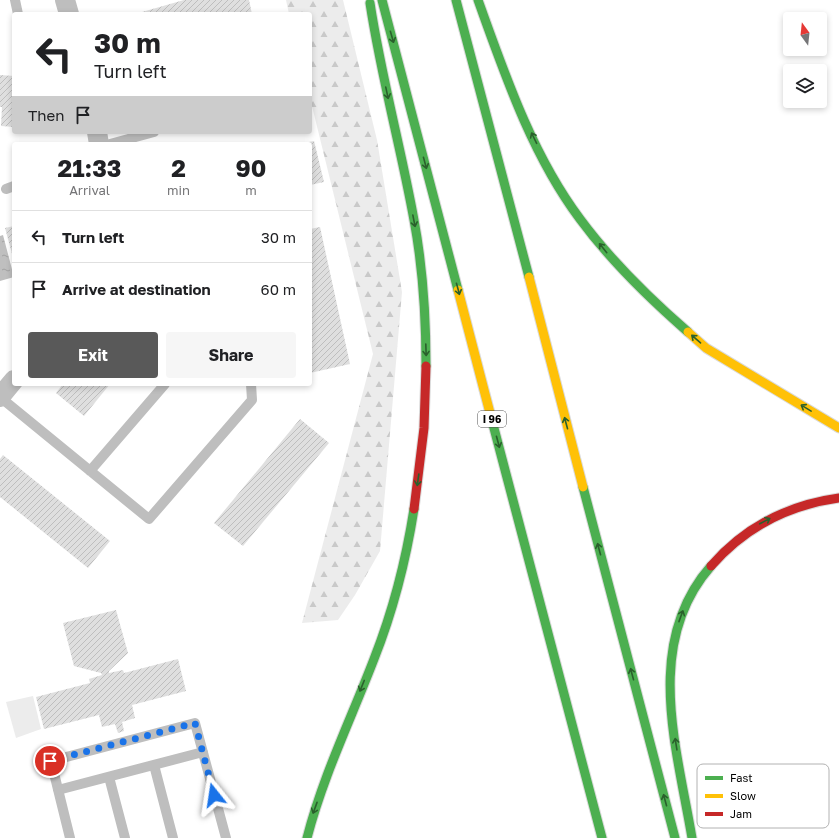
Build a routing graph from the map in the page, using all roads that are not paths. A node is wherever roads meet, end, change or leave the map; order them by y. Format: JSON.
{"nodes":[{"id":1,"x":15,"y":0,"type":"edge"},
{"id":2,"x":65,"y":0,"type":"edge"},
{"id":3,"x":370,"y":0,"type":"edge"},
{"id":4,"x":382,"y":0,"type":"edge"},
{"id":5,"x":456,"y":0,"type":"edge"},
{"id":6,"x":478,"y":0,"type":"edge"},
{"id":7,"x":18,"y":12,"type":"edge"},
{"id":8,"x":68,"y":12,"type":"edge"},
{"id":9,"x":147,"y":134,"type":"edge"},
{"id":10,"x":117,"y":142,"type":"edge"},
{"id":11,"x":12,"y":382,"type":"edge"},
{"id":12,"x":162,"y":386,"type":"edge"},
{"id":13,"x":251,"y":386,"type":"edge"},
{"id":14,"x":0,"y":397,"type":"edge"},
{"id":15,"x":839,"y":428,"type":"edge"},
{"id":16,"x":90,"y":471,"type":"junction"},
{"id":17,"x":839,"y":498,"type":"edge"},
{"id":18,"x":203,"y":752,"type":"junction"},
{"id":19,"x":154,"y":765,"type":"junction"},
{"id":20,"x":109,"y":777,"type":"junction"},
{"id":21,"x":58,"y":790,"type":"junction"},
{"id":22,"x":70,"y":838,"type":"edge"},
{"id":23,"x":125,"y":838,"type":"edge"},
{"id":24,"x":173,"y":838,"type":"edge"},
{"id":25,"x":226,"y":838,"type":"edge"},
{"id":26,"x":307,"y":838,"type":"edge"},
{"id":27,"x":602,"y":838,"type":"edge"},
{"id":28,"x":675,"y":838,"type":"edge"},
{"id":29,"x":692,"y":838,"type":"edge"}],
"edges":[{"from":1,"to":7,"type":"lane"},
{"from":2,"to":8,"type":"street"},
{"from":3,"to":26,"type":"highway","one_way":true},
{"from":4,"to":27,"type":"highway","number":"I 96","one_way":true},
{"from":28,"to":5,"type":"highway","one_way":true},
{"from":15,"to":6,"type":"highway","one_way":true},
{"from":9,"to":10,"type":"lane"},
{"from":11,"to":14,"type":"street"},
{"from":12,"to":16,"type":"lane"},
{"from":13,"to":16,"type":"lane"},
{"from":14,"to":16,"type":"lane"},
{"from":29,"to":17,"type":"highway","one_way":true},
{"from":18,"to":19,"type":"lane"},
{"from":18,"to":21,"type":"lane"},
{"from":18,"to":25,"type":"lane"},
{"from":19,"to":20,"type":"lane"},
{"from":19,"to":24,"type":"lane"},
{"from":20,"to":21,"type":"lane"},
{"from":20,"to":23,"type":"lane"},
{"from":21,"to":22,"type":"lane"}]}
